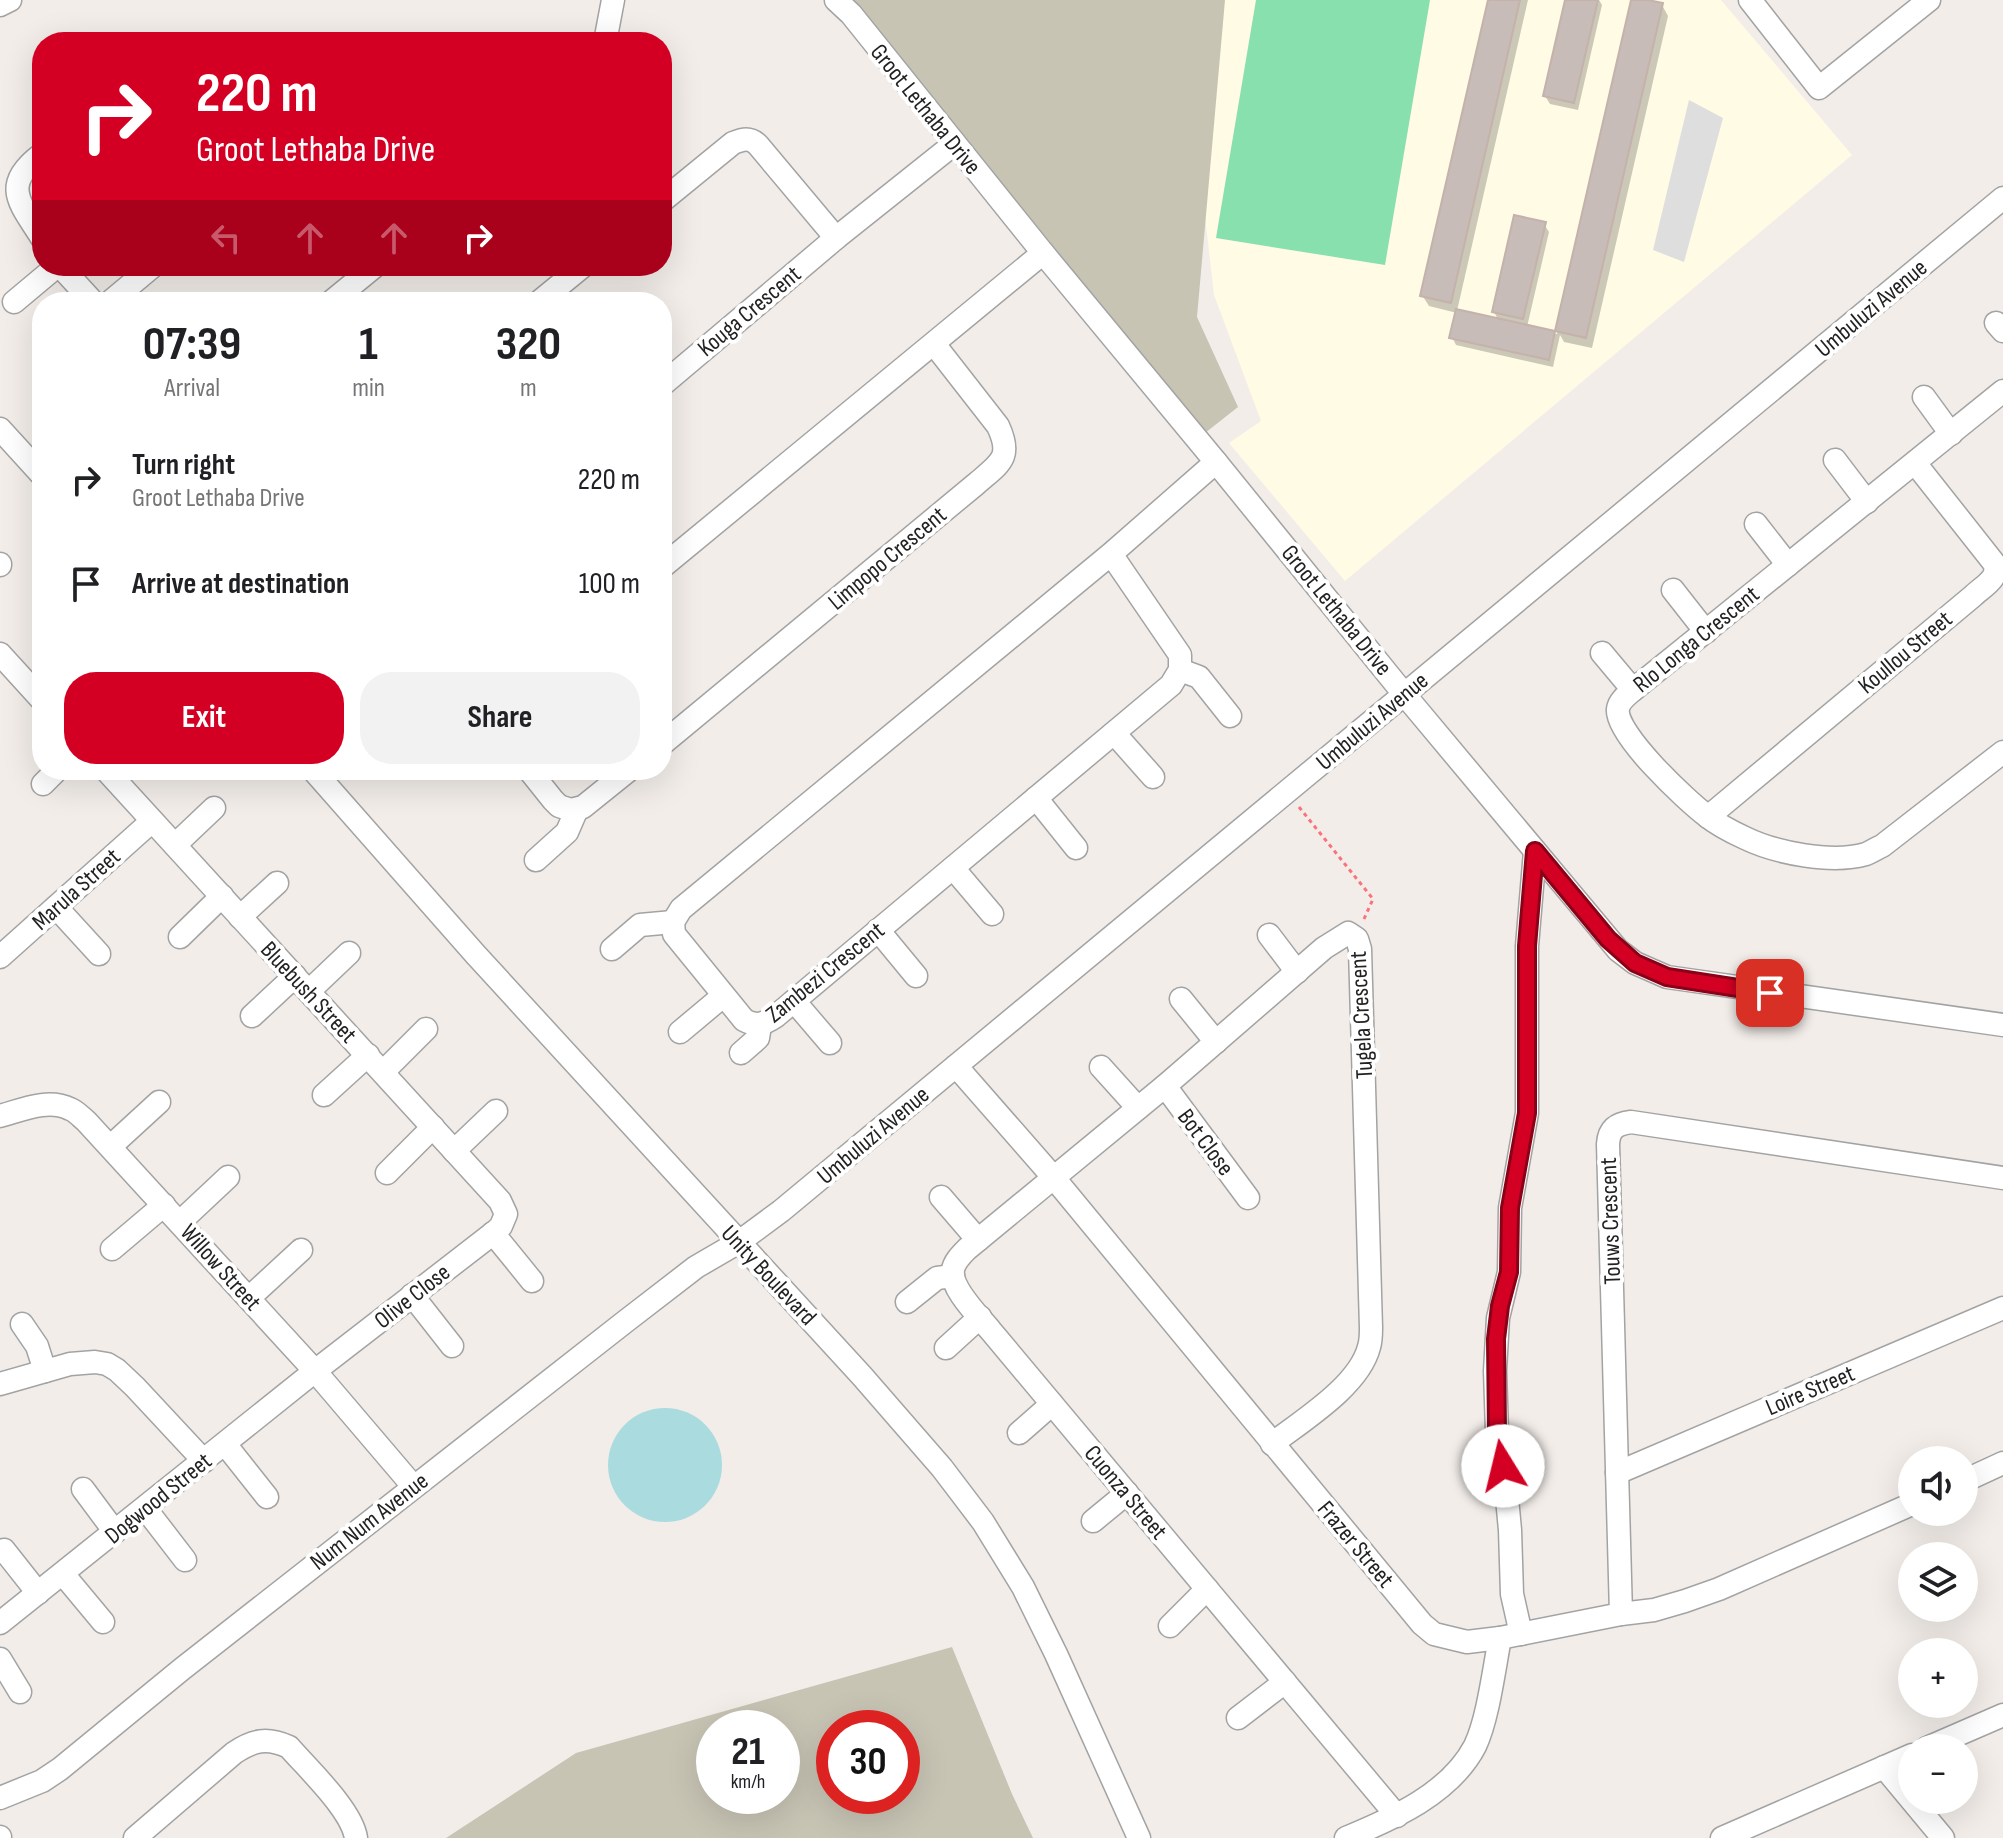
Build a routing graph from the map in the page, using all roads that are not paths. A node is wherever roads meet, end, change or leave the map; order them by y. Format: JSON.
{"nodes":[{"id":1,"x":10,"y":0,"type":"edge"},
{"id":2,"x":613,"y":0,"type":"edge"},
{"id":3,"x":836,"y":0,"type":"edge"},
{"id":4,"x":1750,"y":0,"type":"edge"},
{"id":5,"x":1929,"y":0,"type":"edge"},
{"id":6,"x":0,"y":5,"type":"edge"},
{"id":7,"x":607,"y":32,"type":"edge"},
{"id":8,"x":954,"y":144,"type":"junction"},
{"id":9,"x":32,"y":162,"type":"edge"},
{"id":10,"x":672,"y":193,"type":"edge"},
{"id":11,"x":2003,"y":198,"type":"edge"},
{"id":12,"x":32,"y":223,"type":"edge"},
{"id":13,"x":836,"y":238,"type":"junction"},
{"id":14,"x":1043,"y":253,"type":"junction"},
{"id":15,"x":46,"y":276,"type":"edge"},
{"id":16,"x":68,"y":276,"type":"edge"},
{"id":17,"x":141,"y":276,"type":"edge"},
{"id":18,"x":363,"y":276,"type":"edge"},
{"id":19,"x":571,"y":276,"type":"edge"},
{"id":20,"x":83,"y":292,"type":"edge"},
{"id":21,"x":122,"y":292,"type":"edge"},
{"id":22,"x":343,"y":292,"type":"edge"},
{"id":23,"x":551,"y":292,"type":"edge"},
{"id":24,"x":14,"y":302,"type":"dead end"},
{"id":25,"x":934,"y":344,"type":"junction"},
{"id":26,"x":672,"y":377,"type":"edge"},
{"id":27,"x":2003,"y":391,"type":"edge"},
{"id":28,"x":1924,"y":397,"type":"dead end"},
{"id":29,"x":0,"y":429,"type":"edge"},
{"id":30,"x":1951,"y":434,"type":"junction"},
{"id":31,"x":1835,"y":460,"type":"dead end"},
{"id":32,"x":1216,"y":462,"type":"junction"},
{"id":33,"x":1915,"y":463,"type":"junction"},
{"id":34,"x":32,"y":464,"type":"edge"},
{"id":35,"x":1867,"y":502,"type":"junction"},
{"id":36,"x":1756,"y":524,"type":"dead end"},
{"id":37,"x":1111,"y":554,"type":"junction"},
{"id":38,"x":672,"y":559,"type":"edge"},
{"id":39,"x":1788,"y":565,"type":"junction"},
{"id":40,"x":1673,"y":590,"type":"dead end"},
{"id":41,"x":1706,"y":632,"type":"junction"},
{"id":42,"x":1602,"y":653,"type":"dead end"},
{"id":43,"x":1180,"y":670,"type":"junction"},
{"id":44,"x":1633,"y":690,"type":"junction"},
{"id":45,"x":1404,"y":694,"type":"junction"},
{"id":46,"x":1230,"y":716,"type":"dead end"},
{"id":47,"x":1114,"y":733,"type":"junction"},
{"id":48,"x":672,"y":736,"type":"edge"},
{"id":49,"x":2001,"y":757,"type":"edge"},
{"id":50,"x":1153,"y":777,"type":"dead end"},
{"id":51,"x":115,"y":780,"type":"edge"},
{"id":52,"x":322,"y":780,"type":"edge"},
{"id":53,"x":536,"y":780,"type":"edge"},
{"id":54,"x":617,"y":780,"type":"edge"},
{"id":55,"x":1036,"y":798,"type":"junction"},
{"id":56,"x":214,"y":808,"type":"dead end"},
{"id":57,"x":577,"y":809,"type":"junction"},
{"id":58,"x":1708,"y":817,"type":"junction"},
{"id":59,"x":152,"y":821,"type":"junction"},
{"id":60,"x":175,"y":845,"type":"junction"},
{"id":61,"x":1076,"y":848,"type":"dead end"},
{"id":62,"x":1535,"y":851,"type":"junction"},
{"id":63,"x":536,"y":860,"type":"dead end"},
{"id":64,"x":953,"y":868,"type":"junction"},
{"id":65,"x":277,"y":883,"type":"dead end"},
{"id":66,"x":222,"y":896,"type":"junction"},
{"id":67,"x":56,"y":907,"type":"junction"},
{"id":68,"x":992,"y":914,"type":"dead end"},
{"id":69,"x":240,"y":917,"type":"junction"},
{"id":70,"x":673,"y":922,"type":"junction"},
{"id":71,"x":878,"y":930,"type":"junction"},
{"id":72,"x":1269,"y":935,"type":"dead end"},
{"id":73,"x":180,"y":937,"type":"dead end"},
{"id":74,"x":612,"y":949,"type":"dead end"},
{"id":75,"x":349,"y":953,"type":"dead end"},
{"id":76,"x":99,"y":954,"type":"dead end"},
{"id":77,"x":0,"y":957,"type":"edge"},
{"id":78,"x":1297,"y":972,"type":"junction"},
{"id":79,"x":916,"y":976,"type":"dead end"},
{"id":80,"x":302,"y":984,"type":"junction"},
{"id":81,"x":723,"y":996,"type":"junction"},
{"id":82,"x":1181,"y":999,"type":"dead end"},
{"id":83,"x":794,"y":1001,"type":"junction"},
{"id":84,"x":252,"y":1016,"type":"dead end"},
{"id":85,"x":760,"y":1025,"type":"junction"},
{"id":86,"x":2003,"y":1025,"type":"edge"},
{"id":87,"x":426,"y":1029,"type":"dead end"},
{"id":88,"x":680,"y":1032,"type":"dead end"},
{"id":89,"x":1216,"y":1042,"type":"junction"},
{"id":90,"x":830,"y":1043,"type":"dead end"},
{"id":91,"x":741,"y":1053,"type":"dead end"},
{"id":92,"x":376,"y":1063,"type":"junction"},
{"id":93,"x":956,"y":1066,"type":"junction"},
{"id":94,"x":1101,"y":1067,"type":"dead end"},
{"id":95,"x":1165,"y":1086,"type":"junction"},
{"id":96,"x":324,"y":1095,"type":"dead end"},
{"id":97,"x":159,"y":1102,"type":"dead end"},
{"id":98,"x":1138,"y":1108,"type":"junction"},
{"id":99,"x":496,"y":1111,"type":"dead end"},
{"id":100,"x":0,"y":1116,"type":"edge"},
{"id":101,"x":433,"y":1127,"type":"junction"},
{"id":102,"x":111,"y":1146,"type":"junction"},
{"id":103,"x":454,"y":1151,"type":"junction"},
{"id":104,"x":387,"y":1173,"type":"dead end"},
{"id":105,"x":228,"y":1177,"type":"dead end"},
{"id":106,"x":1054,"y":1178,"type":"junction"},
{"id":107,"x":2003,"y":1178,"type":"edge"},
{"id":108,"x":941,"y":1197,"type":"dead end"},
{"id":109,"x":1248,"y":1198,"type":"dead end"},
{"id":110,"x":164,"y":1205,"type":"junction"},
{"id":111,"x":180,"y":1222,"type":"junction"},
{"id":112,"x":499,"y":1225,"type":"junction"},
{"id":113,"x":978,"y":1240,"type":"junction"},
{"id":114,"x":739,"y":1242,"type":"junction"},
{"id":115,"x":112,"y":1249,"type":"dead end"},
{"id":116,"x":301,"y":1250,"type":"dead end"},
{"id":117,"x":953,"y":1276,"type":"junction"},
{"id":118,"x":532,"y":1281,"type":"dead end"},
{"id":119,"x":412,"y":1295,"type":"junction"},
{"id":120,"x":249,"y":1298,"type":"junction"},
{"id":121,"x":907,"y":1302,"type":"dead end"},
{"id":122,"x":2003,"y":1308,"type":"edge"},
{"id":123,"x":980,"y":1317,"type":"junction"},
{"id":124,"x":22,"y":1324,"type":"dead end"},
{"id":125,"x":452,"y":1346,"type":"dead end"},
{"id":126,"x":946,"y":1348,"type":"dead end"},
{"id":127,"x":45,"y":1371,"type":"junction"},
{"id":128,"x":315,"y":1371,"type":"junction"},
{"id":129,"x":0,"y":1384,"type":"edge"},
{"id":130,"x":1052,"y":1404,"type":"junction"},
{"id":131,"x":1019,"y":1433,"type":"dead end"},
{"id":132,"x":225,"y":1444,"type":"junction"},
{"id":133,"x":1272,"y":1444,"type":"junction"},
{"id":134,"x":204,"y":1461,"type":"junction"},
{"id":135,"x":2003,"y":1463,"type":"edge"},
{"id":136,"x":1617,"y":1473,"type":"junction"},
{"id":137,"x":1978,"y":1475,"type":"edge"},
{"id":138,"x":413,"y":1486,"type":"junction"},
{"id":139,"x":83,"y":1489,"type":"dead end"},
{"id":140,"x":1127,"y":1493,"type":"junction"},
{"id":141,"x":267,"y":1497,"type":"dead end"},
{"id":142,"x":145,"y":1508,"type":"junction"},
{"id":143,"x":1898,"y":1510,"type":"edge"},
{"id":144,"x":1093,"y":1521,"type":"dead end"},
{"id":145,"x":115,"y":1532,"type":"junction"},
{"id":146,"x":4,"y":1550,"type":"dead end"},
{"id":147,"x":185,"y":1560,"type":"dead end"},
{"id":148,"x":63,"y":1574,"type":"junction"},
{"id":149,"x":1207,"y":1589,"type":"junction"},
{"id":150,"x":38,"y":1593,"type":"junction"},
{"id":151,"x":1621,"y":1614,"type":"junction"},
{"id":152,"x":103,"y":1622,"type":"dead end"},
{"id":153,"x":0,"y":1623,"type":"edge"},
{"id":154,"x":1170,"y":1626,"type":"dead end"},
{"id":155,"x":1511,"y":1636,"type":"junction"},
{"id":156,"x":0,"y":1659,"type":"edge"},
{"id":157,"x":1285,"y":1682,"type":"junction"},
{"id":158,"x":20,"y":1692,"type":"dead end"},
{"id":159,"x":2003,"y":1715,"type":"edge"},
{"id":160,"x":1238,"y":1718,"type":"dead end"},
{"id":161,"x":1959,"y":1734,"type":"edge"},
{"id":162,"x":1898,"y":1761,"type":"edge"},
{"id":163,"x":1884,"y":1767,"type":"junction"},
{"id":164,"x":0,"y":1798,"type":"edge"},
{"id":165,"x":1397,"y":1816,"type":"junction"},
{"id":166,"x":352,"y":1828,"type":"edge"},
{"id":167,"x":135,"y":1838,"type":"edge"},
{"id":168,"x":1139,"y":1838,"type":"edge"},
{"id":169,"x":1346,"y":1838,"type":"edge"},
{"id":170,"x":1722,"y":1838,"type":"edge"},
{"id":171,"x":1943,"y":1838,"type":"edge"}],
"edges":[{"from":1,"to":6,"type":"street"},
{"from":2,"to":7,"type":"street"},
{"from":3,"to":8,"type":"street","name":"Groot Lethaba Drive"},
{"from":4,"to":5,"type":"street"},
{"from":8,"to":13,"type":"street","name":"Kouga Crescent"},
{"from":8,"to":14,"type":"street","name":"Groot Lethaba Drive"},
{"from":9,"to":12,"type":"street"},
{"from":10,"to":13,"type":"street"},
{"from":11,"to":45,"type":"street","name":"Umbuluzi Avenue"},
{"from":13,"to":26,"type":"street","name":"Kouga Crescent"},
{"from":14,"to":25,"type":"street"},
{"from":14,"to":32,"type":"street","name":"Groot Lethaba Drive"},
{"from":15,"to":24,"type":"street"},
{"from":16,"to":20,"type":"street"},
{"from":17,"to":21,"type":"street"},
{"from":18,"to":22,"type":"street"},
{"from":19,"to":23,"type":"street"},
{"from":25,"to":38,"type":"street"},
{"from":25,"to":48,"type":"street","name":"Limpopo Crescent"},
{"from":27,"to":30,"type":"street","name":"Rlo Longa Crescent"},
{"from":28,"to":30,"type":"street"},
{"from":29,"to":34,"type":"street"},
{"from":30,"to":33,"type":"street","name":"Rlo Longa Crescent"},
{"from":31,"to":35,"type":"street"},
{"from":32,"to":37,"type":"street"},
{"from":32,"to":45,"type":"street","name":"Groot Lethaba Drive"},
{"from":33,"to":35,"type":"street","name":"Rlo Longa Crescent"},
{"from":33,"to":58,"type":"street","name":"Koullou Street"},
{"from":35,"to":39,"type":"street","name":"Rlo Longa Crescent"},
{"from":36,"to":39,"type":"street"},
{"from":37,"to":43,"type":"street"},
{"from":37,"to":70,"type":"street"},
{"from":39,"to":41,"type":"street","name":"Rlo Longa Crescent"},
{"from":40,"to":41,"type":"street"},
{"from":41,"to":44,"type":"street","name":"Rlo Longa Crescent"},
{"from":42,"to":44,"type":"street"},
{"from":43,"to":46,"type":"street"},
{"from":43,"to":47,"type":"street","name":"Zambezi Crescent"},
{"from":44,"to":58,"type":"street","name":"Rlo Longa Crescent"},
{"from":45,"to":62,"type":"street","name":"Groot Lethaba Drive"},
{"from":45,"to":93,"type":"street","name":"Umbuluzi Avenue"},
{"from":47,"to":50,"type":"street"},
{"from":47,"to":55,"type":"street","name":"Zambezi Crescent"},
{"from":49,"to":58,"type":"street","name":"Rlo Longa Crescent"},
{"from":51,"to":59,"type":"street","name":"Bluebush Street"},
{"from":52,"to":114,"type":"street","name":"Unity Boulevard"},
{"from":53,"to":57,"type":"street"},
{"from":54,"to":57,"type":"street"},
{"from":55,"to":61,"type":"street"},
{"from":55,"to":64,"type":"street","name":"Zambezi Crescent"},
{"from":56,"to":60,"type":"street"},
{"from":57,"to":63,"type":"street"},
{"from":59,"to":60,"type":"street","name":"Bluebush Street"},
{"from":59,"to":67,"type":"street","name":"Marula Street"},
{"from":60,"to":66,"type":"street","name":"Bluebush Street"},
{"from":62,"to":86,"type":"street","name":"Groot Lethaba Drive"},
{"from":62,"to":155,"type":"street"},
{"from":64,"to":68,"type":"street"},
{"from":64,"to":71,"type":"street","name":"Zambezi Crescent"},
{"from":65,"to":69,"type":"street"},
{"from":66,"to":69,"type":"street","name":"Bluebush Street"},
{"from":66,"to":73,"type":"street"},
{"from":67,"to":76,"type":"street"},
{"from":67,"to":77,"type":"street","name":"Marula Street"},
{"from":69,"to":80,"type":"street","name":"Bluebush Street"},
{"from":70,"to":74,"type":"street"},
{"from":70,"to":81,"type":"street","name":"Zambezi Crescent"},
{"from":71,"to":79,"type":"street"},
{"from":71,"to":83,"type":"street","name":"Zambezi Crescent"},
{"from":72,"to":78,"type":"street"},
{"from":75,"to":80,"type":"street"},
{"from":78,"to":89,"type":"street","name":"Tugela Crescent"},
{"from":78,"to":133,"type":"street","name":"Tugela Crescent"},
{"from":80,"to":84,"type":"street"},
{"from":80,"to":92,"type":"street","name":"Bluebush Street"},
{"from":81,"to":85,"type":"street","name":"Zambezi Crescent"},
{"from":81,"to":88,"type":"street"},
{"from":82,"to":89,"type":"street"},
{"from":83,"to":85,"type":"street","name":"Zambezi Crescent"},
{"from":83,"to":90,"type":"street"},
{"from":85,"to":91,"type":"street"},
{"from":87,"to":92,"type":"street"},
{"from":89,"to":95,"type":"street","name":"Tugela Crescent"},
{"from":92,"to":96,"type":"street"},
{"from":92,"to":101,"type":"street","name":"Bluebush Street"},
{"from":93,"to":106,"type":"street","name":"Frazer Street"},
{"from":93,"to":114,"type":"street","name":"Umbuluzi Avenue"},
{"from":94,"to":98,"type":"street"},
{"from":95,"to":98,"type":"street","name":"Tugela Crescent"},
{"from":95,"to":109,"type":"street","name":"Bot Close"},
{"from":97,"to":102,"type":"street"},
{"from":98,"to":106,"type":"street","name":"Tugela Crescent"},
{"from":99,"to":103,"type":"street"},
{"from":100,"to":102,"type":"street","name":"Willow Street"},
{"from":101,"to":103,"type":"street","name":"Bluebush Street"},
{"from":101,"to":104,"type":"street"},
{"from":102,"to":110,"type":"street","name":"Willow Street"},
{"from":103,"to":112,"type":"street","name":"Bluebush Street"},
{"from":105,"to":111,"type":"street"},
{"from":106,"to":113,"type":"street"},
{"from":106,"to":133,"type":"street","name":"Frazer Street"},
{"from":107,"to":136,"type":"street","name":"Touws Crescent"},
{"from":108,"to":113,"type":"street"},
{"from":110,"to":111,"type":"street","name":"Willow Street"},
{"from":110,"to":115,"type":"street"},
{"from":111,"to":120,"type":"street","name":"Willow Street"},
{"from":112,"to":118,"type":"street","name":"Bluebush Street"},
{"from":112,"to":119,"type":"street","name":"Olive Close"},
{"from":113,"to":117,"type":"street"},
{"from":114,"to":138,"type":"street","name":"Num Num Avenue"},
{"from":114,"to":168,"type":"street","name":"Unity Boulevard"},
{"from":116,"to":120,"type":"street"},
{"from":117,"to":121,"type":"street"},
{"from":117,"to":123,"type":"street","name":"Cuonza Street"},
{"from":119,"to":125,"type":"street"},
{"from":119,"to":128,"type":"street","name":"Olive Close"},
{"from":120,"to":128,"type":"street","name":"Willow Street"},
{"from":122,"to":136,"type":"street","name":"Loire Street"},
{"from":123,"to":126,"type":"street"},
{"from":123,"to":130,"type":"street","name":"Cuonza Street"},
{"from":124,"to":127,"type":"street"},
{"from":127,"to":129,"type":"street"},
{"from":127,"to":134,"type":"street"},
{"from":128,"to":132,"type":"street","name":"Dogwood Street"},
{"from":128,"to":138,"type":"street","name":"Willow Street"},
{"from":130,"to":131,"type":"street"},
{"from":130,"to":140,"type":"street","name":"Cuonza Street"},
{"from":132,"to":134,"type":"street","name":"Dogwood Street"},
{"from":132,"to":141,"type":"street"},
{"from":133,"to":155,"type":"street","name":"Frazer Street"},
{"from":134,"to":142,"type":"street","name":"Dogwood Street"},
{"from":135,"to":137,"type":"street"},
{"from":136,"to":151,"type":"street","name":"Touws Crescent"},
{"from":138,"to":164,"type":"street","name":"Num Num Avenue"},
{"from":139,"to":145,"type":"street"},
{"from":140,"to":144,"type":"street"},
{"from":140,"to":149,"type":"street","name":"Cuonza Street"},
{"from":142,"to":145,"type":"street","name":"Dogwood Street"},
{"from":142,"to":147,"type":"street"},
{"from":143,"to":151,"type":"street","name":"Frazer Street"},
{"from":145,"to":148,"type":"street","name":"Dogwood Street"},
{"from":146,"to":150,"type":"street"},
{"from":148,"to":150,"type":"street","name":"Dogwood Street"},
{"from":148,"to":152,"type":"street"},
{"from":149,"to":154,"type":"street"},
{"from":149,"to":157,"type":"street","name":"Cuonza Street"},
{"from":150,"to":153,"type":"street","name":"Dogwood Street"},
{"from":151,"to":155,"type":"street","name":"Frazer Street"},
{"from":155,"to":165,"type":"street"},
{"from":156,"to":158,"type":"street"},
{"from":157,"to":160,"type":"street"},
{"from":157,"to":165,"type":"street","name":"Cuonza Street"},
{"from":159,"to":161,"type":"street"},
{"from":162,"to":163,"type":"street"},
{"from":163,"to":170,"type":"street"},
{"from":163,"to":171,"type":"street"},
{"from":165,"to":169,"type":"street"},
{"from":166,"to":167,"type":"street"}]}
